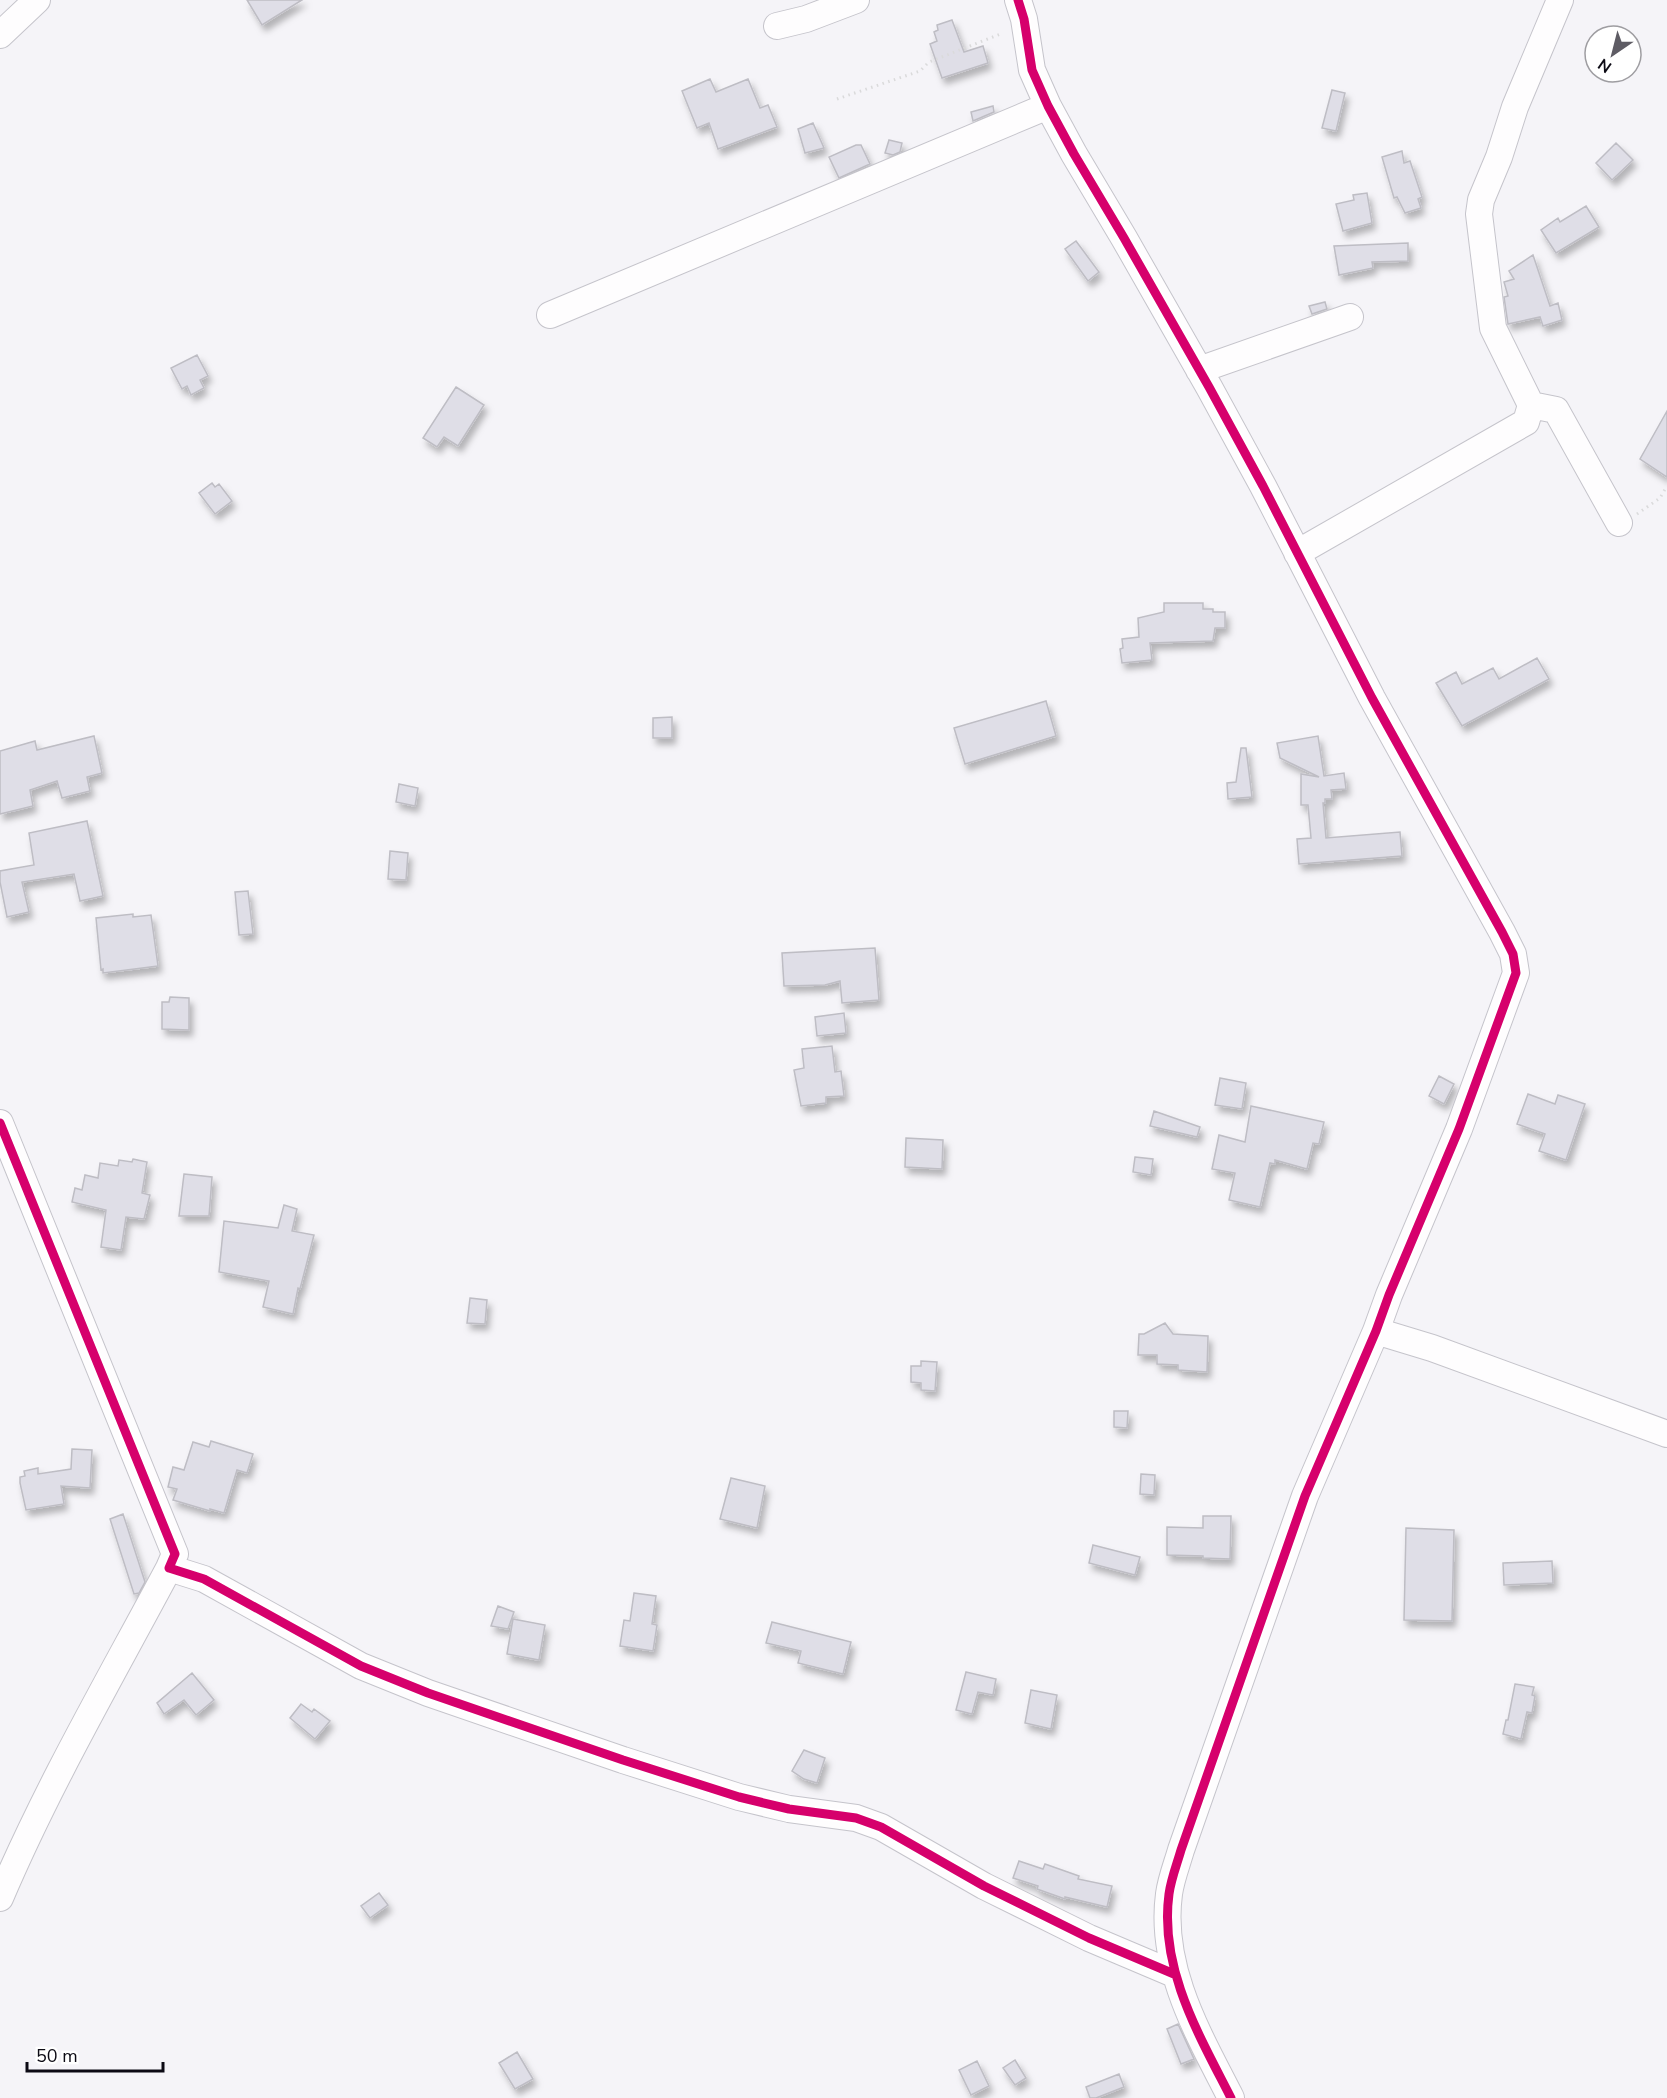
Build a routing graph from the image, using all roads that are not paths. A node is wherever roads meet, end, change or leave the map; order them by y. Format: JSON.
{"nodes":[{"id":1,"x":37,"y":0,"type":"edge"},
{"id":2,"x":856,"y":0,"type":"edge"},
{"id":3,"x":1560,"y":0,"type":"edge"},
{"id":4,"x":1021,"y":12,"type":"edge"},
{"id":5,"x":777,"y":26,"type":"dead end"},
{"id":6,"x":0,"y":35,"type":"edge"},
{"id":7,"x":1048,"y":105,"type":"junction"},
{"id":8,"x":550,"y":315,"type":"dead end"},
{"id":9,"x":1350,"y":317,"type":"dead end"},
{"id":10,"x":1199,"y":370,"type":"junction"},
{"id":11,"x":1531,"y":405,"type":"junction"},
{"id":12,"x":1619,"y":523,"type":"road end"},
{"id":13,"x":1297,"y":553,"type":"junction"},
{"id":14,"x":0,"y":1123,"type":"edge"},
{"id":15,"x":1376,"y":1331,"type":"junction"},
{"id":16,"x":1667,"y":1434,"type":"edge"},
{"id":17,"x":168,"y":1568,"type":"junction"},
{"id":18,"x":0,"y":1898,"type":"edge"},
{"id":19,"x":1174,"y":1974,"type":"junction"},
{"id":20,"x":1231,"y":2098,"type":"edge"}],
"edges":[{"from":1,"to":6,"type":"street"},
{"from":2,"to":5,"type":"street"},
{"from":3,"to":11,"type":"street"},
{"from":4,"to":7,"type":"street"},
{"from":7,"to":8,"type":"street"},
{"from":7,"to":10,"type":"street"},
{"from":9,"to":10,"type":"street"},
{"from":10,"to":13,"type":"street"},
{"from":11,"to":12,"type":"street"},
{"from":11,"to":13,"type":"street"},
{"from":13,"to":15,"type":"street"},
{"from":14,"to":17,"type":"street"},
{"from":15,"to":16,"type":"street"},
{"from":15,"to":19,"type":"street"},
{"from":17,"to":18,"type":"street"},
{"from":17,"to":19,"type":"street"},
{"from":19,"to":20,"type":"street"}]}
